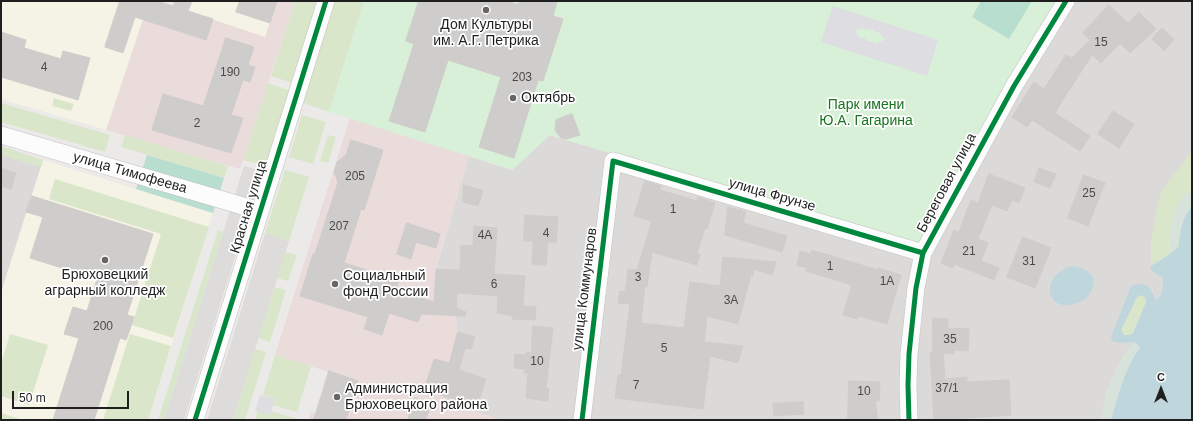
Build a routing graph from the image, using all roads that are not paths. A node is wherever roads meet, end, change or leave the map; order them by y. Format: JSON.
{"nodes":[{"id":1,"x":326,"y":1,"type":"edge"},
{"id":2,"x":1066,"y":1,"type":"edge"},
{"id":3,"x":1,"y":135,"type":"edge"},
{"id":4,"x":613,"y":161,"type":"joint"},
{"id":5,"x":260,"y":211,"type":"junction"},
{"id":6,"x":924,"y":253,"type":"junction"},
{"id":7,"x":195,"y":420,"type":"edge"},
{"id":8,"x":582,"y":420,"type":"edge"},
{"id":9,"x":909,"y":420,"type":"edge"}],
"edges":[{"from":1,"to":5,"type":"street","name":"Красная улица"},
{"from":2,"to":6,"type":"street","name":"Береговая улица"},
{"from":3,"to":5,"type":"street","name":"улица Тимофеева"},
{"from":4,"to":6,"type":"street","name":"улица Фрунзе"},
{"from":4,"to":8,"type":"street","name":"улица Коммунаров"},
{"from":5,"to":7,"type":"street","name":"Красная улица"},
{"from":6,"to":9,"type":"street","name":"Береговая улица"}]}
